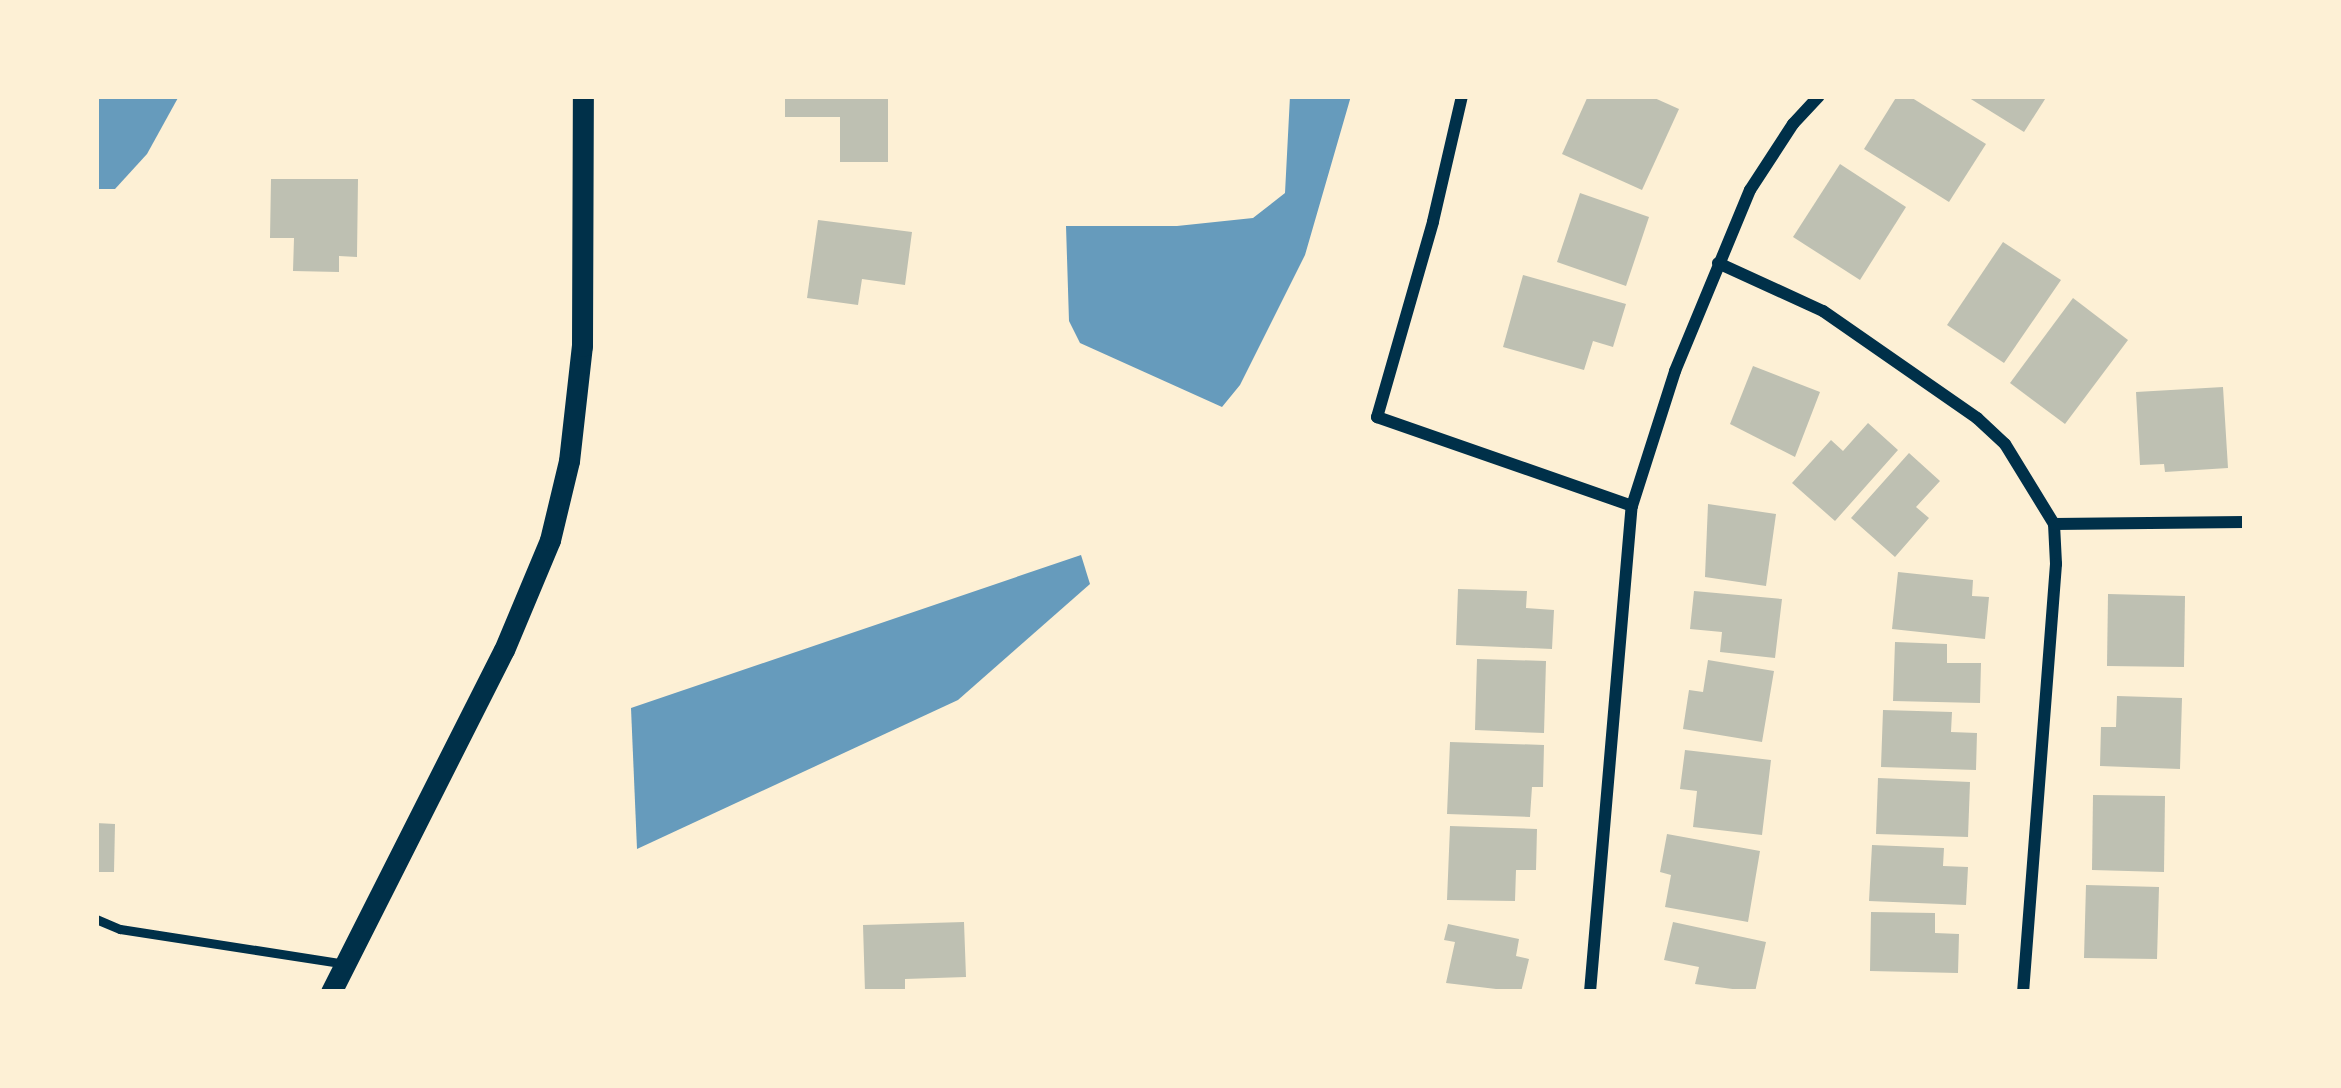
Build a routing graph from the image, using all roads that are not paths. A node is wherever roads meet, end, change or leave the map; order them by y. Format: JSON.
{"nodes":[{"id":1,"x":583,"y":96,"type":"edge"},
{"id":2,"x":1462,"y":96,"type":"edge"},
{"id":3,"x":1819,"y":96,"type":"edge"},
{"id":4,"x":1718,"y":263,"type":"junction"},
{"id":5,"x":1632,"y":506,"type":"junction"},
{"id":6,"x":2245,"y":522,"type":"edge"},
{"id":7,"x":2054,"y":524,"type":"junction"},
{"id":8,"x":96,"y":920,"type":"edge"},
{"id":9,"x":345,"y":964,"type":"junction"},
{"id":10,"x":331,"y":992,"type":"edge"},
{"id":11,"x":1590,"y":992,"type":"edge"},
{"id":12,"x":2024,"y":992,"type":"edge"}],
"edges":[{"from":1,"to":9,"type":"street"},
{"from":2,"to":5,"type":"street"},
{"from":3,"to":4,"type":"street"},
{"from":4,"to":5,"type":"street"},
{"from":4,"to":7,"type":"street"},
{"from":5,"to":11,"type":"street"},
{"from":6,"to":7,"type":"street"},
{"from":7,"to":12,"type":"street"},
{"from":8,"to":9,"type":"lane"},
{"from":9,"to":10,"type":"street"}]}
